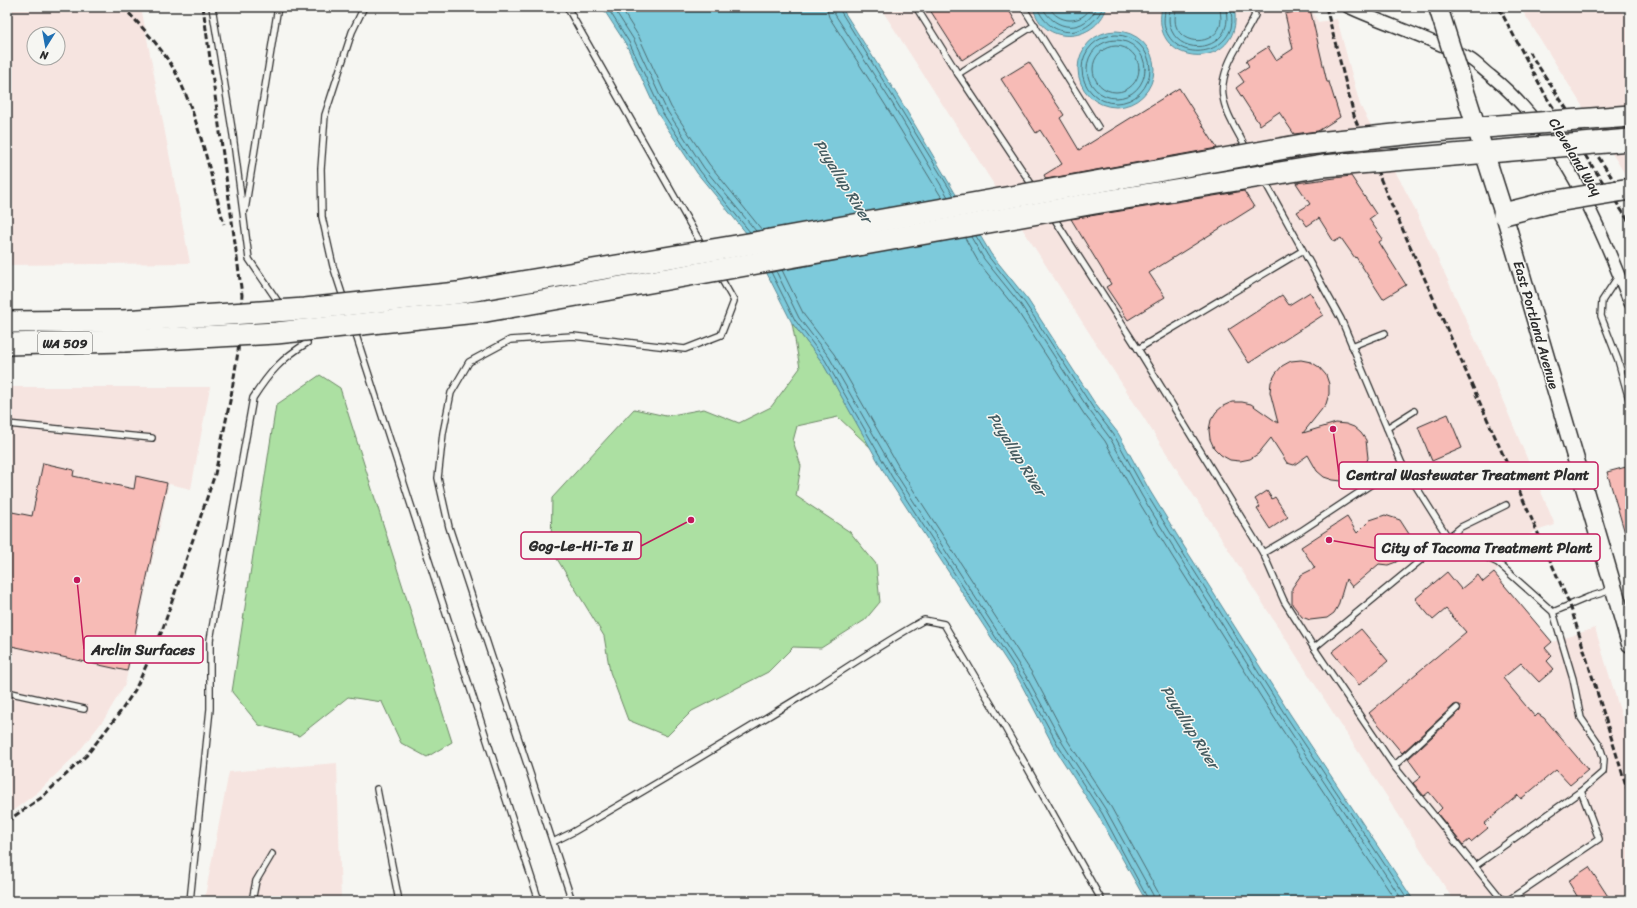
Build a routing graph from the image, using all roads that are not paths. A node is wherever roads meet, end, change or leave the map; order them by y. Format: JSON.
{"nodes":[{"id":1,"x":212,"y":7,"type":"edge"},
{"id":2,"x":278,"y":7,"type":"edge"},
{"id":3,"x":364,"y":7,"type":"edge"},
{"id":4,"x":567,"y":7,"type":"edge"},
{"id":5,"x":916,"y":7,"type":"edge"},
{"id":6,"x":1023,"y":7,"type":"edge"},
{"id":7,"x":1252,"y":7,"type":"edge"},
{"id":8,"x":1348,"y":7,"type":"edge"},
{"id":9,"x":1438,"y":7,"type":"edge"},
{"id":10,"x":1035,"y":26,"type":"junction"},
{"id":11,"x":958,"y":74,"type":"junction"},
{"id":12,"x":1630,"y":116,"type":"edge"},
{"id":13,"x":1098,"y":126,"type":"dead end"},
{"id":14,"x":1630,"y":140,"type":"edge"},
{"id":15,"x":1254,"y":162,"type":"dead end"},
{"id":16,"x":1257,"y":168,"type":"dead end"},
{"id":17,"x":1630,"y":189,"type":"edge"},
{"id":18,"x":1040,"y":198,"type":"dead end"},
{"id":19,"x":1044,"y":204,"type":"dead end"},
{"id":20,"x":244,"y":219,"type":"junction"},
{"id":21,"x":1506,"y":222,"type":"junction"},
{"id":22,"x":1302,"y":251,"type":"junction"},
{"id":23,"x":710,"y":259,"type":"dead end"},
{"id":24,"x":714,"y":266,"type":"dead end"},
{"id":25,"x":1619,"y":274,"type":"junction"},
{"id":26,"x":1630,"y":303,"type":"edge"},
{"id":27,"x":348,"y":311,"type":"dead end"},
{"id":28,"x":289,"y":318,"type":"dead end"},
{"id":29,"x":350,"y":318,"type":"dead end"},
{"id":30,"x":7,"y":322,"type":"edge"},
{"id":31,"x":294,"y":324,"type":"dead end"},
{"id":32,"x":123,"y":331,"type":"junction"},
{"id":33,"x":1385,"y":333,"type":"dead end"},
{"id":34,"x":7,"y":344,"type":"edge"},
{"id":35,"x":1352,"y":346,"type":"junction"},
{"id":36,"x":1138,"y":349,"type":"junction"},
{"id":37,"x":1630,"y":403,"type":"edge"},
{"id":38,"x":1414,"y":411,"type":"dead end"},
{"id":39,"x":7,"y":424,"type":"edge"},
{"id":40,"x":1387,"y":428,"type":"junction"},
{"id":41,"x":152,"y":438,"type":"dead end"},
{"id":42,"x":1402,"y":464,"type":"junction"},
{"id":43,"x":1506,"y":505,"type":"dead end"},
{"id":44,"x":1449,"y":539,"type":"junction"},
{"id":45,"x":1263,"y":553,"type":"junction"},
{"id":46,"x":1614,"y":590,"type":"junction"},
{"id":47,"x":1553,"y":612,"type":"junction"},
{"id":48,"x":1630,"y":644,"type":"edge"},
{"id":49,"x":1314,"y":648,"type":"junction"},
{"id":50,"x":7,"y":692,"type":"edge"},
{"id":51,"x":1457,"y":708,"type":"dead end"},
{"id":52,"x":84,"y":709,"type":"dead end"},
{"id":53,"x":1394,"y":766,"type":"junction"},
{"id":54,"x":377,"y":789,"type":"dead end"},
{"id":55,"x":1581,"y":791,"type":"junction"},
{"id":56,"x":553,"y":842,"type":"junction"},
{"id":57,"x":272,"y":854,"type":"dead end"},
{"id":58,"x":1475,"y":866,"type":"junction"},
{"id":59,"x":190,"y":901,"type":"edge"},
{"id":60,"x":252,"y":901,"type":"edge"},
{"id":61,"x":399,"y":901,"type":"edge"},
{"id":62,"x":539,"y":901,"type":"edge"},
{"id":63,"x":572,"y":901,"type":"edge"},
{"id":64,"x":1102,"y":901,"type":"edge"},
{"id":65,"x":1503,"y":901,"type":"edge"},
{"id":66,"x":1506,"y":901,"type":"edge"}],
"edges":[{"from":1,"to":20,"type":"lane"},
{"from":2,"to":20,"type":"lane"},
{"from":3,"to":27,"type":"lane"},
{"from":4,"to":23,"type":"lane"},
{"from":5,"to":11,"type":"lane"},
{"from":6,"to":10,"type":"lane"},
{"from":7,"to":15,"type":"lane"},
{"from":8,"to":25,"type":"street","name":"Cleveland Way"},
{"from":9,"to":21,"type":"main road","name":"East Portland Avenue","bridge":true},
{"from":10,"to":11,"type":"lane"},
{"from":10,"to":13,"type":"lane"},
{"from":11,"to":18,"type":"lane"},
{"from":12,"to":32,"type":"highway","number":"WA 509","bridge":true},
{"from":14,"to":32,"type":"highway","number":"WA 509","bridge":true},
{"from":16,"to":22,"type":"lane"},
{"from":17,"to":21,"type":"highway","bridge":true},
{"from":19,"to":36,"type":"lane"},
{"from":20,"to":28,"type":"lane"},
{"from":21,"to":46,"type":"street","name":"East Portland Avenue"},
{"from":22,"to":35,"type":"lane"},
{"from":22,"to":36,"type":"lane"},
{"from":24,"to":56,"type":"lane"},
{"from":25,"to":26,"type":"street","name":"Cleveland Way"},
{"from":25,"to":37,"type":"lane"},
{"from":29,"to":62,"type":"lane"},
{"from":30,"to":32,"type":"highway","number":"WA 509"},
{"from":31,"to":59,"type":"lane"},
{"from":32,"to":34,"type":"highway","number":"WA 509"},
{"from":33,"to":35,"type":"lane"},
{"from":35,"to":40,"type":"lane"},
{"from":36,"to":45,"type":"lane"},
{"from":38,"to":40,"type":"lane"},
{"from":39,"to":41,"type":"lane"},
{"from":40,"to":42,"type":"lane"},
{"from":42,"to":44,"type":"lane"},
{"from":42,"to":45,"type":"lane"},
{"from":43,"to":44,"type":"lane"},
{"from":44,"to":47,"type":"lane"},
{"from":44,"to":49,"type":"lane"},
{"from":45,"to":49,"type":"lane"},
{"from":46,"to":47,"type":"lane"},
{"from":46,"to":48,"type":"street","name":"East Portland Avenue"},
{"from":47,"to":55,"type":"lane"},
{"from":49,"to":53,"type":"lane"},
{"from":50,"to":52,"type":"lane"},
{"from":51,"to":53,"type":"lane"},
{"from":53,"to":58,"type":"lane"},
{"from":54,"to":61,"type":"lane"},
{"from":55,"to":58,"type":"lane"},
{"from":55,"to":66,"type":"lane"},
{"from":56,"to":63,"type":"lane"},
{"from":56,"to":64,"type":"lane"},
{"from":57,"to":60,"type":"lane"},
{"from":58,"to":65,"type":"lane"}]}
